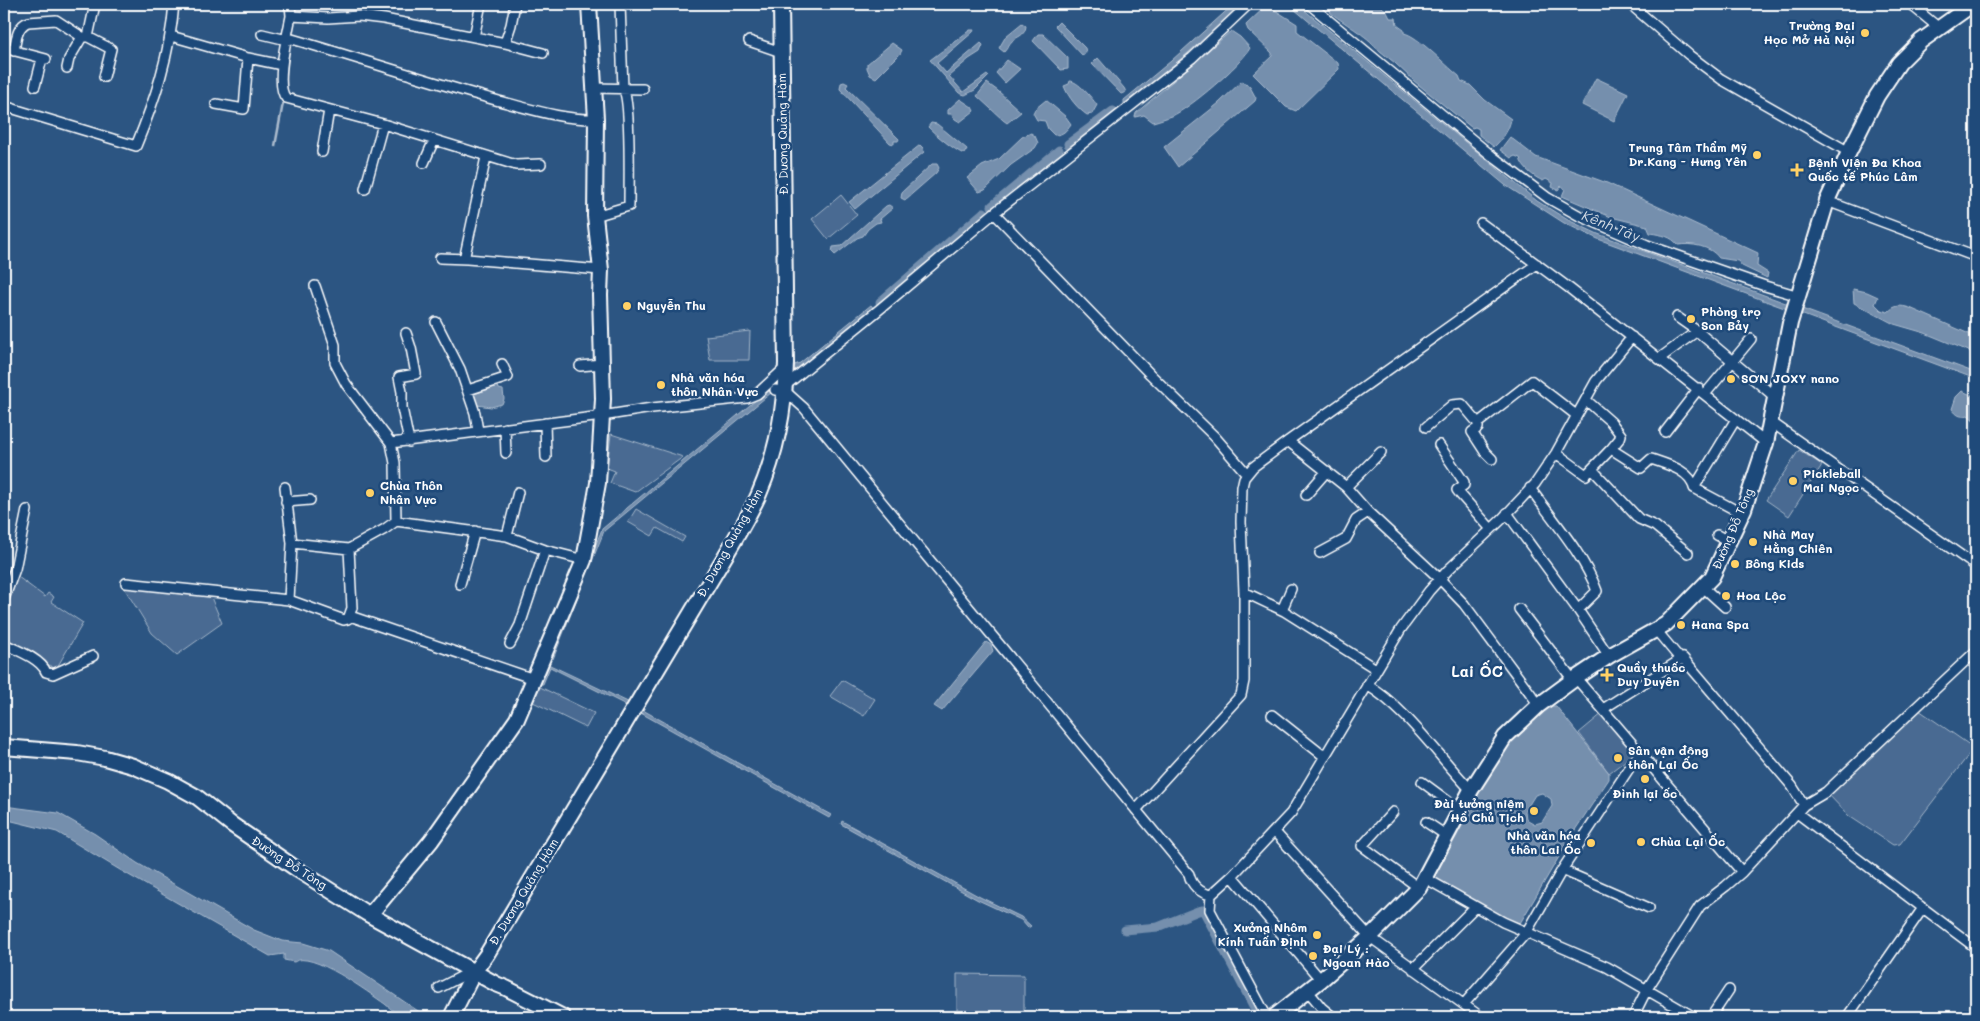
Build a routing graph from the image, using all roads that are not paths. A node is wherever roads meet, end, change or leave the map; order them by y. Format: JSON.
{"nodes":[{"id":1,"x":96,"y":4,"type":"edge"},
{"id":2,"x":174,"y":4,"type":"edge"},
{"id":3,"x":289,"y":4,"type":"edge"},
{"id":4,"x":481,"y":4,"type":"edge"},
{"id":5,"x":515,"y":4,"type":"edge"},
{"id":6,"x":589,"y":4,"type":"edge"},
{"id":7,"x":620,"y":4,"type":"edge"},
{"id":8,"x":781,"y":4,"type":"edge"},
{"id":9,"x":1250,"y":4,"type":"edge"},
{"id":10,"x":1309,"y":4,"type":"edge"},
{"id":11,"x":1630,"y":4,"type":"edge"},
{"id":12,"x":1910,"y":4,"type":"edge"},
{"id":13,"x":1972,"y":4,"type":"edge"},
{"id":14,"x":291,"y":16,"type":"junction"},
{"id":15,"x":1939,"y":28,"type":"junction"},
{"id":16,"x":262,"y":34,"type":"dead end"},
{"id":17,"x":171,"y":36,"type":"junction"},
{"id":18,"x":85,"y":37,"type":"junction"},
{"id":19,"x":474,"y":37,"type":"junction"},
{"id":20,"x":287,"y":40,"type":"junction"},
{"id":21,"x":749,"y":41,"type":"dead end"},
{"id":22,"x":505,"y":42,"type":"junction"},
{"id":23,"x":4,"y":48,"type":"edge"},
{"id":24,"x":14,"y":51,"type":"junction"},
{"id":25,"x":781,"y":52,"type":"junction"},
{"id":26,"x":542,"y":53,"type":"dead end"},
{"id":27,"x":248,"y":58,"type":"junction"},
{"id":28,"x":282,"y":65,"type":"junction"},
{"id":29,"x":67,"y":68,"type":"dead end"},
{"id":30,"x":104,"y":77,"type":"dead end"},
{"id":31,"x":35,"y":86,"type":"dead end"},
{"id":32,"x":594,"y":88,"type":"junction"},
{"id":33,"x":623,"y":89,"type":"junction"},
{"id":34,"x":643,"y":89,"type":"dead end"},
{"id":35,"x":216,"y":104,"type":"dead end"},
{"id":36,"x":4,"y":106,"type":"edge"},
{"id":37,"x":330,"y":110,"type":"junction"},
{"id":38,"x":596,"y":119,"type":"junction"},
{"id":39,"x":383,"y":124,"type":"junction"},
{"id":40,"x":434,"y":140,"type":"junction"},
{"id":41,"x":322,"y":152,"type":"dead end"},
{"id":42,"x":1849,"y":152,"type":"junction"},
{"id":43,"x":486,"y":156,"type":"junction"},
{"id":44,"x":424,"y":163,"type":"dead end"},
{"id":45,"x":541,"y":164,"type":"dead end"},
{"id":46,"x":365,"y":189,"type":"dead end"},
{"id":47,"x":1827,"y":201,"type":"junction"},
{"id":48,"x":994,"y":212,"type":"junction"},
{"id":49,"x":596,"y":216,"type":"junction"},
{"id":50,"x":1481,"y":223,"type":"dead end"},
{"id":51,"x":1976,"y":257,"type":"edge"},
{"id":52,"x":440,"y":258,"type":"dead end"},
{"id":53,"x":467,"y":259,"type":"junction"},
{"id":54,"x":1537,"y":264,"type":"junction"},
{"id":55,"x":601,"y":270,"type":"junction"},
{"id":56,"x":315,"y":286,"type":"dead end"},
{"id":57,"x":1799,"y":297,"type":"junction"},
{"id":58,"x":1677,"y":317,"type":"dead end"},
{"id":59,"x":436,"y":322,"type":"dead end"},
{"id":60,"x":1697,"y":331,"type":"junction"},
{"id":61,"x":406,"y":333,"type":"dead end"},
{"id":62,"x":1632,"y":337,"type":"junction"},
{"id":63,"x":1751,"y":339,"type":"dead end"},
{"id":64,"x":1660,"y":358,"type":"junction"},
{"id":65,"x":1734,"y":360,"type":"junction"},
{"id":66,"x":606,"y":361,"type":"junction"},
{"id":67,"x":502,"y":364,"type":"dead end"},
{"id":68,"x":580,"y":366,"type":"dead end"},
{"id":69,"x":786,"y":367,"type":"junction"},
{"id":70,"x":782,"y":389,"type":"junction"},
{"id":71,"x":468,"y":390,"type":"junction"},
{"id":72,"x":1702,"y":391,"type":"junction"},
{"id":73,"x":1776,"y":398,"type":"junction"},
{"id":74,"x":1586,"y":400,"type":"junction"},
{"id":75,"x":1576,"y":415,"type":"junction"},
{"id":76,"x":602,"y":416,"type":"junction"},
{"id":77,"x":1736,"y":419,"type":"junction"},
{"id":78,"x":1771,"y":422,"type":"junction"},
{"id":79,"x":545,"y":423,"type":"junction"},
{"id":80,"x":1478,"y":423,"type":"junction"},
{"id":81,"x":1426,"y":427,"type":"dead end"},
{"id":82,"x":505,"y":428,"type":"junction"},
{"id":83,"x":478,"y":431,"type":"junction"},
{"id":84,"x":1666,"y":432,"type":"dead end"},
{"id":85,"x":1288,"y":441,"type":"junction"},
{"id":86,"x":409,"y":442,"type":"junction"},
{"id":87,"x":390,"y":443,"type":"junction"},
{"id":88,"x":1766,"y":443,"type":"junction"},
{"id":89,"x":1439,"y":446,"type":"dead end"},
{"id":90,"x":1611,"y":449,"type":"junction"},
{"id":91,"x":1381,"y":452,"type":"dead end"},
{"id":92,"x":506,"y":453,"type":"dead end"},
{"id":93,"x":1556,"y":453,"type":"junction"},
{"id":94,"x":546,"y":458,"type":"dead end"},
{"id":95,"x":1492,"y":459,"type":"dead end"},
{"id":96,"x":1592,"y":469,"type":"junction"},
{"id":97,"x":1326,"y":471,"type":"junction"},
{"id":98,"x":1246,"y":474,"type":"junction"},
{"id":99,"x":1346,"y":486,"type":"junction"},
{"id":100,"x":285,"y":487,"type":"dead end"},
{"id":101,"x":1530,"y":488,"type":"junction"},
{"id":102,"x":1694,"y":488,"type":"junction"},
{"id":103,"x":518,"y":492,"type":"dead end"},
{"id":104,"x":1306,"y":495,"type":"dead end"},
{"id":105,"x":310,"y":500,"type":"dead end"},
{"id":106,"x":286,"y":502,"type":"junction"},
{"id":107,"x":27,"y":510,"type":"dead end"},
{"id":108,"x":1368,"y":512,"type":"junction"},
{"id":109,"x":1507,"y":513,"type":"junction"},
{"id":110,"x":1741,"y":513,"type":"junction"},
{"id":111,"x":396,"y":521,"type":"junction"},
{"id":112,"x":1491,"y":529,"type":"junction"},
{"id":113,"x":475,"y":531,"type":"junction"},
{"id":114,"x":507,"y":536,"type":"junction"},
{"id":115,"x":292,"y":543,"type":"junction"},
{"id":116,"x":349,"y":549,"type":"junction"},
{"id":117,"x":545,"y":550,"type":"junction"},
{"id":118,"x":1320,"y":553,"type":"dead end"},
{"id":119,"x":1688,"y":553,"type":"dead end"},
{"id":120,"x":584,"y":560,"type":"junction"},
{"id":121,"x":1976,"y":566,"type":"edge"},
{"id":122,"x":1440,"y":579,"type":"junction"},
{"id":123,"x":126,"y":583,"type":"dead end"},
{"id":124,"x":460,"y":584,"type":"dead end"},
{"id":125,"x":1703,"y":587,"type":"junction"},
{"id":126,"x":1291,"y":589,"type":"dead end"},
{"id":127,"x":1244,"y":592,"type":"junction"},
{"id":128,"x":4,"y":599,"type":"edge"},
{"id":129,"x":289,"y":600,"type":"junction"},
{"id":130,"x":1725,"y":607,"type":"dead end"},
{"id":131,"x":1519,"y":609,"type":"dead end"},
{"id":132,"x":1282,"y":610,"type":"junction"},
{"id":133,"x":1578,"y":610,"type":"junction"},
{"id":134,"x":350,"y":616,"type":"junction"},
{"id":135,"x":1656,"y":630,"type":"junction"},
{"id":136,"x":4,"y":644,"type":"edge"},
{"id":137,"x":510,"y":644,"type":"dead end"},
{"id":138,"x":1976,"y":651,"type":"edge"},
{"id":139,"x":92,"y":656,"type":"dead end"},
{"id":140,"x":1608,"y":656,"type":"junction"},
{"id":141,"x":1681,"y":660,"type":"junction"},
{"id":142,"x":1376,"y":669,"type":"junction"},
{"id":143,"x":534,"y":679,"type":"junction"},
{"id":144,"x":1574,"y":679,"type":"junction"},
{"id":145,"x":1367,"y":685,"type":"junction"},
{"id":146,"x":1539,"y":705,"type":"junction"},
{"id":147,"x":1603,"y":709,"type":"junction"},
{"id":148,"x":1272,"y":716,"type":"dead end"},
{"id":149,"x":4,"y":747,"type":"edge"},
{"id":150,"x":1640,"y":752,"type":"junction"},
{"id":151,"x":1325,"y":758,"type":"junction"},
{"id":152,"x":1422,"y":782,"type":"dead end"},
{"id":153,"x":1471,"y":790,"type":"junction"},
{"id":154,"x":1804,"y":805,"type":"junction"},
{"id":155,"x":1136,"y":810,"type":"junction"},
{"id":156,"x":1460,"y":810,"type":"junction"},
{"id":157,"x":1393,"y":812,"type":"dead end"},
{"id":158,"x":1797,"y":813,"type":"junction"},
{"id":159,"x":1426,"y":822,"type":"dead end"},
{"id":160,"x":1274,"y":831,"type":"junction"},
{"id":161,"x":1447,"y":836,"type":"junction"},
{"id":162,"x":1562,"y":870,"type":"junction"},
{"id":163,"x":1742,"y":872,"type":"junction"},
{"id":164,"x":1232,"y":876,"type":"junction"},
{"id":165,"x":1422,"y":883,"type":"junction"},
{"id":166,"x":1211,"y":895,"type":"junction"},
{"id":167,"x":1475,"y":907,"type":"junction"},
{"id":168,"x":1649,"y":908,"type":"dead end"},
{"id":169,"x":1923,"y":908,"type":"junction"},
{"id":170,"x":366,"y":913,"type":"junction"},
{"id":171,"x":1526,"y":933,"type":"junction"},
{"id":172,"x":1370,"y":937,"type":"junction"},
{"id":173,"x":1976,"y":948,"type":"edge"},
{"id":174,"x":1413,"y":969,"type":"junction"},
{"id":175,"x":473,"y":971,"type":"junction"},
{"id":176,"x":1321,"y":980,"type":"junction"},
{"id":177,"x":439,"y":988,"type":"dead end"},
{"id":178,"x":1647,"y":989,"type":"junction"},
{"id":179,"x":1729,"y":990,"type":"dead end"},
{"id":180,"x":1308,"y":991,"type":"junction"},
{"id":181,"x":1464,"y":1004,"type":"junction"},
{"id":182,"x":451,"y":1017,"type":"edge"},
{"id":183,"x":563,"y":1017,"type":"edge"},
{"id":184,"x":1267,"y":1017,"type":"edge"},
{"id":185,"x":1274,"y":1017,"type":"edge"},
{"id":186,"x":1333,"y":1017,"type":"edge"},
{"id":187,"x":1481,"y":1017,"type":"edge"},
{"id":188,"x":1634,"y":1017,"type":"edge"},
{"id":189,"x":1694,"y":1017,"type":"edge"},
{"id":190,"x":1711,"y":1017,"type":"edge"},
{"id":191,"x":1846,"y":1017,"type":"edge"}],
"edges":[{"from":1,"to":18,"type":"street"},
{"from":2,"to":17,"type":"street"},
{"from":3,"to":14,"type":"street"},
{"from":4,"to":19,"type":"street"},
{"from":5,"to":22,"type":"street"},
{"from":6,"to":32,"type":"main road"},
{"from":7,"to":33,"type":"street"},
{"from":8,"to":25,"type":"main road","name":"Đ. Dương Quảng Hàm"},
{"from":9,"to":48,"type":"street"},
{"from":10,"to":57,"type":"street"},
{"from":11,"to":42,"type":"street"},
{"from":12,"to":15,"type":"street"},
{"from":13,"to":15,"type":"main road","name":"Đường Đỗ Tông"},
{"from":14,"to":19,"type":"street"},
{"from":14,"to":20,"type":"street"},
{"from":15,"to":42,"type":"main road","name":"Đường Đỗ Tông"},
{"from":16,"to":20,"type":"street"},
{"from":17,"to":27,"type":"street"},
{"from":17,"to":36,"type":"street"},
{"from":18,"to":24,"type":"street"},
{"from":18,"to":29,"type":"street"},
{"from":18,"to":30,"type":"street"},
{"from":19,"to":22,"type":"street"},
{"from":20,"to":28,"type":"street"},
{"from":20,"to":38,"type":"street"},
{"from":21,"to":25,"type":"street"},
{"from":22,"to":26,"type":"street"},
{"from":23,"to":24,"type":"street"},
{"from":24,"to":31,"type":"street"},
{"from":25,"to":69,"type":"main road","name":"Đ. Dương Quảng Hàm"},
{"from":27,"to":28,"type":"street"},
{"from":27,"to":35,"type":"street"},
{"from":28,"to":37,"type":"street"},
{"from":32,"to":33,"type":"street"},
{"from":32,"to":38,"type":"main road"},
{"from":33,"to":34,"type":"street"},
{"from":33,"to":49,"type":"street"},
{"from":37,"to":39,"type":"street"},
{"from":37,"to":41,"type":"street"},
{"from":38,"to":49,"type":"main road"},
{"from":39,"to":40,"type":"street"},
{"from":39,"to":46,"type":"street"},
{"from":40,"to":43,"type":"street"},
{"from":40,"to":44,"type":"street"},
{"from":42,"to":47,"type":"main road","name":"Đường Đỗ Tông"},
{"from":43,"to":45,"type":"street"},
{"from":43,"to":53,"type":"street"},
{"from":47,"to":51,"type":"street"},
{"from":47,"to":57,"type":"main road","name":"Đường Đỗ Tông"},
{"from":48,"to":70,"type":"street"},
{"from":48,"to":98,"type":"street"},
{"from":49,"to":55,"type":"main road"},
{"from":50,"to":54,"type":"street"},
{"from":52,"to":53,"type":"street"},
{"from":53,"to":55,"type":"street"},
{"from":54,"to":62,"type":"street"},
{"from":54,"to":85,"type":"street"},
{"from":55,"to":66,"type":"main road"},
{"from":56,"to":87,"type":"street"},
{"from":57,"to":73,"type":"main road","name":"Đường Đỗ Tông"},
{"from":58,"to":60,"type":"street"},
{"from":59,"to":71,"type":"street"},
{"from":60,"to":64,"type":"street"},
{"from":60,"to":65,"type":"street"},
{"from":61,"to":86,"type":"street"},
{"from":62,"to":64,"type":"street"},
{"from":62,"to":74,"type":"street"},
{"from":63,"to":65,"type":"street"},
{"from":64,"to":72,"type":"street"},
{"from":65,"to":72,"type":"street"},
{"from":65,"to":73,"type":"street"},
{"from":66,"to":68,"type":"street"},
{"from":66,"to":76,"type":"main road"},
{"from":67,"to":71,"type":"street"},
{"from":69,"to":70,"type":"main road","name":"Đ. Dương Quảng Hàm"},
{"from":69,"to":76,"type":"street"},
{"from":70,"to":155,"type":"street"},
{"from":70,"to":175,"type":"main road","name":"Đ. Dương Quảng Hàm"},
{"from":71,"to":83,"type":"street"},
{"from":72,"to":77,"type":"street"},
{"from":72,"to":84,"type":"street"},
{"from":73,"to":78,"type":"main road","name":"Đường Đỗ Tông"},
{"from":74,"to":75,"type":"street"},
{"from":74,"to":90,"type":"street"},
{"from":75,"to":80,"type":"street"},
{"from":75,"to":93,"type":"street"},
{"from":76,"to":79,"type":"street"},
{"from":76,"to":120,"type":"main road"},
{"from":77,"to":88,"type":"street"},
{"from":77,"to":102,"type":"street"},
{"from":78,"to":88,"type":"main road","name":"Đường Đỗ Tông"},
{"from":78,"to":121,"type":"street"},
{"from":79,"to":82,"type":"street"},
{"from":79,"to":94,"type":"street"},
{"from":80,"to":81,"type":"street"},
{"from":80,"to":95,"type":"street"},
{"from":82,"to":83,"type":"street"},
{"from":82,"to":92,"type":"street"},
{"from":83,"to":86,"type":"street"},
{"from":85,"to":97,"type":"street"},
{"from":85,"to":98,"type":"street"},
{"from":86,"to":87,"type":"street"},
{"from":87,"to":111,"type":"street"},
{"from":88,"to":110,"type":"main road","name":"Đường Đỗ Tông"},
{"from":89,"to":112,"type":"street"},
{"from":90,"to":96,"type":"street"},
{"from":90,"to":102,"type":"street"},
{"from":91,"to":99,"type":"street"},
{"from":93,"to":96,"type":"street"},
{"from":93,"to":101,"type":"street"},
{"from":96,"to":119,"type":"street"},
{"from":97,"to":99,"type":"street"},
{"from":97,"to":104,"type":"street"},
{"from":98,"to":127,"type":"street"},
{"from":99,"to":108,"type":"street"},
{"from":100,"to":106,"type":"street"},
{"from":101,"to":109,"type":"street"},
{"from":101,"to":133,"type":"street"},
{"from":102,"to":110,"type":"street"},
{"from":103,"to":114,"type":"street"},
{"from":105,"to":106,"type":"street"},
{"from":106,"to":115,"type":"street"},
{"from":107,"to":128,"type":"street"},
{"from":108,"to":118,"type":"street"},
{"from":108,"to":122,"type":"street"},
{"from":109,"to":112,"type":"street"},
{"from":109,"to":133,"type":"street"},
{"from":110,"to":125,"type":"main road","name":"Đường Đỗ Tông"},
{"from":111,"to":113,"type":"street"},
{"from":111,"to":116,"type":"street"},
{"from":112,"to":122,"type":"street"},
{"from":113,"to":114,"type":"street"},
{"from":113,"to":124,"type":"street"},
{"from":114,"to":117,"type":"street"},
{"from":115,"to":116,"type":"street"},
{"from":115,"to":129,"type":"street"},
{"from":116,"to":134,"type":"street"},
{"from":117,"to":120,"type":"street"},
{"from":117,"to":137,"type":"street"},
{"from":120,"to":143,"type":"main road"},
{"from":122,"to":142,"type":"street"},
{"from":122,"to":146,"type":"street"},
{"from":123,"to":129,"type":"street"},
{"from":125,"to":130,"type":"street"},
{"from":125,"to":135,"type":"main road","name":"Đường Đỗ Tông"},
{"from":126,"to":132,"type":"street"},
{"from":127,"to":132,"type":"street"},
{"from":127,"to":155,"type":"street"},
{"from":129,"to":134,"type":"street"},
{"from":131,"to":144,"type":"street"},
{"from":132,"to":142,"type":"street"},
{"from":133,"to":140,"type":"street"},
{"from":134,"to":143,"type":"street"},
{"from":135,"to":140,"type":"main road","name":"Đường Đỗ Tông"},
{"from":135,"to":141,"type":"street"},
{"from":136,"to":139,"type":"street"},
{"from":138,"to":154,"type":"street"},
{"from":140,"to":144,"type":"main road","name":"Đường Đỗ Tông"},
{"from":141,"to":147,"type":"street"},
{"from":141,"to":154,"type":"street"},
{"from":142,"to":145,"type":"street"},
{"from":143,"to":170,"type":"main road"},
{"from":144,"to":146,"type":"main road","name":"Đường Đỗ Tông"},
{"from":144,"to":147,"type":"street"},
{"from":145,"to":151,"type":"street"},
{"from":145,"to":153,"type":"street"},
{"from":146,"to":153,"type":"main road","name":"Đường Đỗ Tông"},
{"from":147,"to":150,"type":"street"},
{"from":148,"to":151,"type":"street"},
{"from":149,"to":170,"type":"main road","name":"Đường Đỗ Tông"},
{"from":150,"to":162,"type":"street"},
{"from":150,"to":163,"type":"street"},
{"from":151,"to":160,"type":"street"},
{"from":152,"to":156,"type":"street"},
{"from":153,"to":156,"type":"main road","name":"Đường Đỗ Tông"},
{"from":154,"to":158,"type":"street"},
{"from":155,"to":166,"type":"street"},
{"from":156,"to":161,"type":"main road","name":"Đường Đỗ Tông"},
{"from":157,"to":165,"type":"street"},
{"from":158,"to":163,"type":"street"},
{"from":158,"to":169,"type":"street"},
{"from":159,"to":161,"type":"street"},
{"from":160,"to":164,"type":"street"},
{"from":160,"to":172,"type":"street"},
{"from":161,"to":165,"type":"main road","name":"Đường Đỗ Tông"},
{"from":162,"to":168,"type":"street"},
{"from":162,"to":171,"type":"street"},
{"from":163,"to":178,"type":"street"},
{"from":164,"to":166,"type":"street"},
{"from":164,"to":176,"type":"street"},
{"from":165,"to":167,"type":"street"},
{"from":165,"to":172,"type":"main road","name":"Đường Đỗ Tông"},
{"from":166,"to":184,"type":"street"},
{"from":167,"to":171,"type":"street"},
{"from":167,"to":174,"type":"street"},
{"from":169,"to":173,"type":"street"},
{"from":169,"to":191,"type":"street"},
{"from":170,"to":175,"type":"main road","name":"Đường Đỗ Tông"},
{"from":171,"to":178,"type":"street"},
{"from":171,"to":181,"type":"street"},
{"from":172,"to":174,"type":"street"},
{"from":172,"to":176,"type":"main road","name":"Đường Đỗ Tông"},
{"from":174,"to":181,"type":"street"},
{"from":175,"to":177,"type":"street"},
{"from":175,"to":182,"type":"main road","name":"Đ. Dương Quảng Hàm"},
{"from":175,"to":183,"type":"main road","name":"Đường Đỗ Tông"},
{"from":176,"to":180,"type":"main road","name":"Đường Đỗ Tông"},
{"from":178,"to":188,"type":"street"},
{"from":178,"to":189,"type":"street"},
{"from":179,"to":190,"type":"street"},
{"from":180,"to":185,"type":"main road","name":"Đường Đỗ Tông"},
{"from":180,"to":186,"type":"street"},
{"from":181,"to":187,"type":"street"}]}
